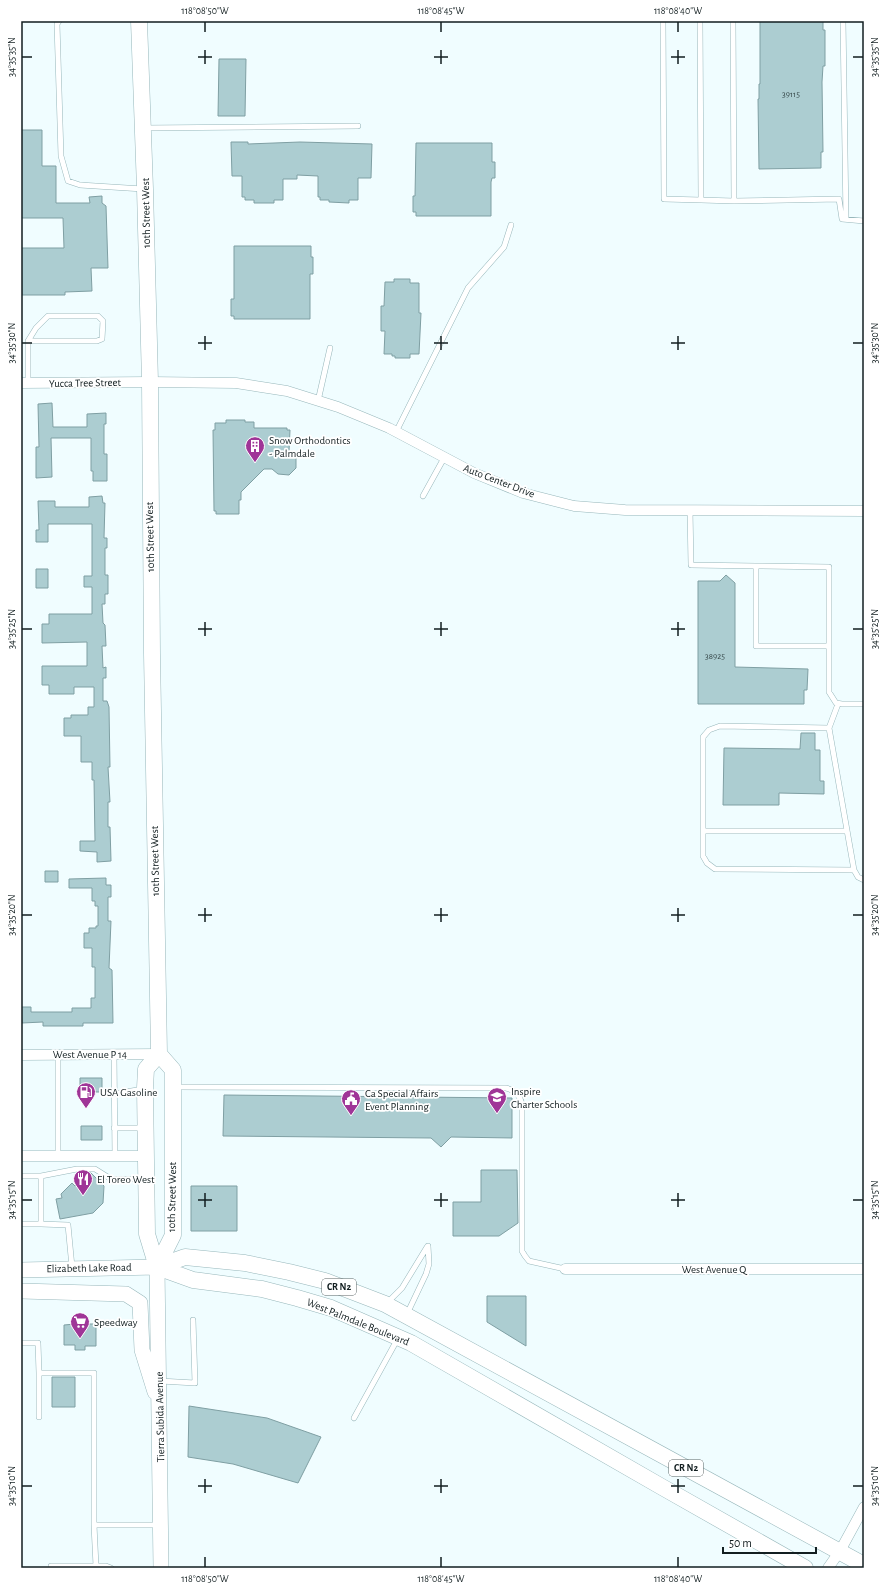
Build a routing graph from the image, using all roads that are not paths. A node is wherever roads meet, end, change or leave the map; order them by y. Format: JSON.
{"nodes":[{"id":1,"x":59,"y":21,"type":"edge"},
{"id":2,"x":139,"y":21,"type":"edge"},
{"id":3,"x":663,"y":21,"type":"edge"},
{"id":4,"x":700,"y":21,"type":"edge"},
{"id":5,"x":733,"y":21,"type":"edge"},
{"id":6,"x":843,"y":21,"type":"edge"},
{"id":7,"x":358,"y":126,"type":"dead end"},
{"id":8,"x":143,"y":128,"type":"junction"},
{"id":9,"x":145,"y":189,"type":"junction"},
{"id":10,"x":701,"y":200,"type":"junction"},
{"id":11,"x":734,"y":201,"type":"junction"},
{"id":12,"x":846,"y":219,"type":"junction"},
{"id":13,"x":864,"y":220,"type":"edge"},
{"id":14,"x":511,"y":225,"type":"dead end"},
{"id":15,"x":28,"y":341,"type":"junction"},
{"id":16,"x":330,"y":348,"type":"dead end"},
{"id":17,"x":150,"y":382,"type":"junction"},
{"id":18,"x":25,"y":383,"type":"edge"},
{"id":19,"x":318,"y":401,"type":"junction"},
{"id":20,"x":396,"y":432,"type":"junction"},
{"id":21,"x":444,"y":458,"type":"junction"},
{"id":22,"x":424,"y":496,"type":"dead end"},
{"id":23,"x":690,"y":510,"type":"junction"},
{"id":24,"x":864,"y":510,"type":"edge"},
{"id":25,"x":756,"y":566,"type":"junction"},
{"id":26,"x":829,"y":646,"type":"junction"},
{"id":27,"x":838,"y":704,"type":"junction"},
{"id":28,"x":864,"y":704,"type":"edge"},
{"id":29,"x":829,"y":728,"type":"junction"},
{"id":30,"x":703,"y":831,"type":"junction"},
{"id":31,"x":847,"y":831,"type":"junction"},
{"id":32,"x":854,"y":870,"type":"junction"},
{"id":33,"x":864,"y":880,"type":"edge"},
{"id":34,"x":159,"y":1054,"type":"junction"},
{"id":35,"x":21,"y":1055,"type":"edge"},
{"id":36,"x":58,"y":1055,"type":"junction"},
{"id":37,"x":114,"y":1055,"type":"junction"},
{"id":38,"x":172,"y":1087,"type":"junction"},
{"id":39,"x":145,"y":1088,"type":"junction"},
{"id":40,"x":114,"y":1094,"type":"junction"},
{"id":41,"x":114,"y":1128,"type":"junction"},
{"id":42,"x":146,"y":1128,"type":"junction"},
{"id":43,"x":21,"y":1156,"type":"edge"},
{"id":44,"x":58,"y":1156,"type":"junction"},
{"id":45,"x":147,"y":1156,"type":"junction"},
{"id":46,"x":115,"y":1157,"type":"junction"},
{"id":47,"x":21,"y":1176,"type":"edge"},
{"id":48,"x":41,"y":1176,"type":"junction"},
{"id":49,"x":147,"y":1179,"type":"junction"},
{"id":50,"x":21,"y":1224,"type":"edge"},
{"id":51,"x":41,"y":1224,"type":"junction"},
{"id":52,"x":157,"y":1267,"type":"junction"},
{"id":53,"x":72,"y":1269,"type":"junction"},
{"id":54,"x":565,"y":1269,"type":"joint"},
{"id":55,"x":864,"y":1269,"type":"edge"},
{"id":56,"x":21,"y":1270,"type":"edge"},
{"id":57,"x":21,"y":1291,"type":"edge"},
{"id":58,"x":385,"y":1304,"type":"junction"},
{"id":59,"x":406,"y":1315,"type":"junction"},
{"id":60,"x":193,"y":1320,"type":"dead end"},
{"id":61,"x":398,"y":1337,"type":"junction"},
{"id":62,"x":21,"y":1343,"type":"edge"},
{"id":63,"x":38,"y":1373,"type":"junction"},
{"id":64,"x":159,"y":1381,"type":"junction"},
{"id":65,"x":160,"y":1408,"type":"junction"},
{"id":66,"x":39,"y":1418,"type":"dead end"},
{"id":67,"x":354,"y":1418,"type":"dead end"},
{"id":68,"x":864,"y":1507,"type":"edge"},
{"id":69,"x":94,"y":1525,"type":"junction"},
{"id":70,"x":161,"y":1525,"type":"junction"},
{"id":71,"x":840,"y":1551,"type":"junction"},
{"id":72,"x":864,"y":1565,"type":"edge"},
{"id":73,"x":96,"y":1566,"type":"junction"},
{"id":74,"x":51,"y":1568,"type":"edge"},
{"id":75,"x":111,"y":1568,"type":"edge"},
{"id":76,"x":161,"y":1568,"type":"edge"},
{"id":77,"x":805,"y":1568,"type":"edge"},
{"id":78,"x":828,"y":1568,"type":"edge"}],
"edges":[{"from":1,"to":9,"type":"lane"},
{"from":2,"to":8,"type":"main road","name":"10th Street West"},
{"from":3,"to":10,"type":"lane"},
{"from":4,"to":10,"type":"lane"},
{"from":5,"to":11,"type":"lane"},
{"from":6,"to":12,"type":"lane"},
{"from":7,"to":8,"type":"lane"},
{"from":8,"to":9,"type":"main road","name":"10th Street West"},
{"from":9,"to":17,"type":"main road","name":"10th Street West"},
{"from":10,"to":11,"type":"lane"},
{"from":11,"to":12,"type":"lane"},
{"from":12,"to":13,"type":"lane"},
{"from":14,"to":20,"type":"lane"},
{"from":15,"to":15,"type":"lane"},
{"from":15,"to":18,"type":"lane"},
{"from":16,"to":19,"type":"lane"},
{"from":17,"to":18,"type":"street","name":"Yucca Tree Street"},
{"from":17,"to":19,"type":"street","name":"Auto Center Drive"},
{"from":17,"to":34,"type":"main road","name":"10th Street West"},
{"from":19,"to":20,"type":"street","name":"Auto Center Drive"},
{"from":20,"to":21,"type":"street","name":"Auto Center Drive"},
{"from":21,"to":22,"type":"lane"},
{"from":21,"to":23,"type":"street","name":"Auto Center Drive"},
{"from":23,"to":24,"type":"street","name":"Auto Center Drive"},
{"from":23,"to":25,"type":"lane"},
{"from":25,"to":26,"type":"lane"},
{"from":25,"to":26,"type":"lane"},
{"from":26,"to":27,"type":"lane"},
{"from":27,"to":28,"type":"lane"},
{"from":27,"to":29,"type":"lane"},
{"from":29,"to":30,"type":"lane"},
{"from":29,"to":31,"type":"lane"},
{"from":30,"to":31,"type":"lane"},
{"from":30,"to":32,"type":"lane"},
{"from":31,"to":32,"type":"lane"},
{"from":32,"to":33,"type":"lane"},
{"from":34,"to":37,"type":"street","name":"West Avenue P 14"},
{"from":34,"to":38,"type":"main road","name":"10th Street West"},
{"from":34,"to":39,"type":"main road"},
{"from":35,"to":36,"type":"street","name":"West Avenue P 14"},
{"from":36,"to":37,"type":"street","name":"West Avenue P 14"},
{"from":36,"to":44,"type":"lane"},
{"from":37,"to":40,"type":"lane"},
{"from":38,"to":52,"type":"main road","name":"10th Street West"},
{"from":38,"to":54,"type":"lane"},
{"from":39,"to":40,"type":"lane"},
{"from":39,"to":42,"type":"main road"},
{"from":40,"to":41,"type":"lane"},
{"from":41,"to":42,"type":"lane"},
{"from":41,"to":46,"type":"lane"},
{"from":42,"to":45,"type":"main road"},
{"from":43,"to":44,"type":"street"},
{"from":44,"to":46,"type":"street"},
{"from":45,"to":46,"type":"street"},
{"from":45,"to":49,"type":"main road"},
{"from":47,"to":48,"type":"lane"},
{"from":48,"to":49,"type":"lane"},
{"from":48,"to":51,"type":"lane"},
{"from":49,"to":52,"type":"main road"},
{"from":50,"to":51,"type":"lane"},
{"from":51,"to":53,"type":"lane"},
{"from":52,"to":53,"type":"main road","name":"Elizabeth Lake Road","number":"CR N2"},
{"from":52,"to":58,"type":"main road","number":"CR N2"},
{"from":52,"to":61,"type":"main road","name":"West Palmdale Boulevard","number":"CR N2"},
{"from":52,"to":64,"type":"main road","name":"Tierra Subida Avenue"},
{"from":53,"to":56,"type":"main road","name":"Elizabeth Lake Road","number":"CR N2"},
{"from":54,"to":55,"type":"street","name":"West Avenue Q"},
{"from":57,"to":65,"type":"main road"},
{"from":58,"to":59,"type":"main road","number":"CR N2"},
{"from":58,"to":59,"type":"lane"},
{"from":59,"to":61,"type":"main road"},
{"from":59,"to":71,"type":"main road","number":"CR N2"},
{"from":60,"to":64,"type":"lane"},
{"from":61,"to":67,"type":"lane"},
{"from":61,"to":77,"type":"main road","name":"West Palmdale Boulevard","number":"CR N2"},
{"from":62,"to":63,"type":"lane"},
{"from":63,"to":66,"type":"lane"},
{"from":63,"to":69,"type":"lane"},
{"from":64,"to":65,"type":"main road","name":"Tierra Subida Avenue"},
{"from":65,"to":70,"type":"main road","name":"Tierra Subida Avenue"},
{"from":68,"to":71,"type":"street"},
{"from":69,"to":70,"type":"lane"},
{"from":69,"to":73,"type":"lane"},
{"from":70,"to":76,"type":"main road","name":"Tierra Subida Avenue"},
{"from":71,"to":72,"type":"main road","number":"CR N2"},
{"from":71,"to":78,"type":"street"},
{"from":73,"to":74,"type":"lane"},
{"from":73,"to":75,"type":"lane"}]}
